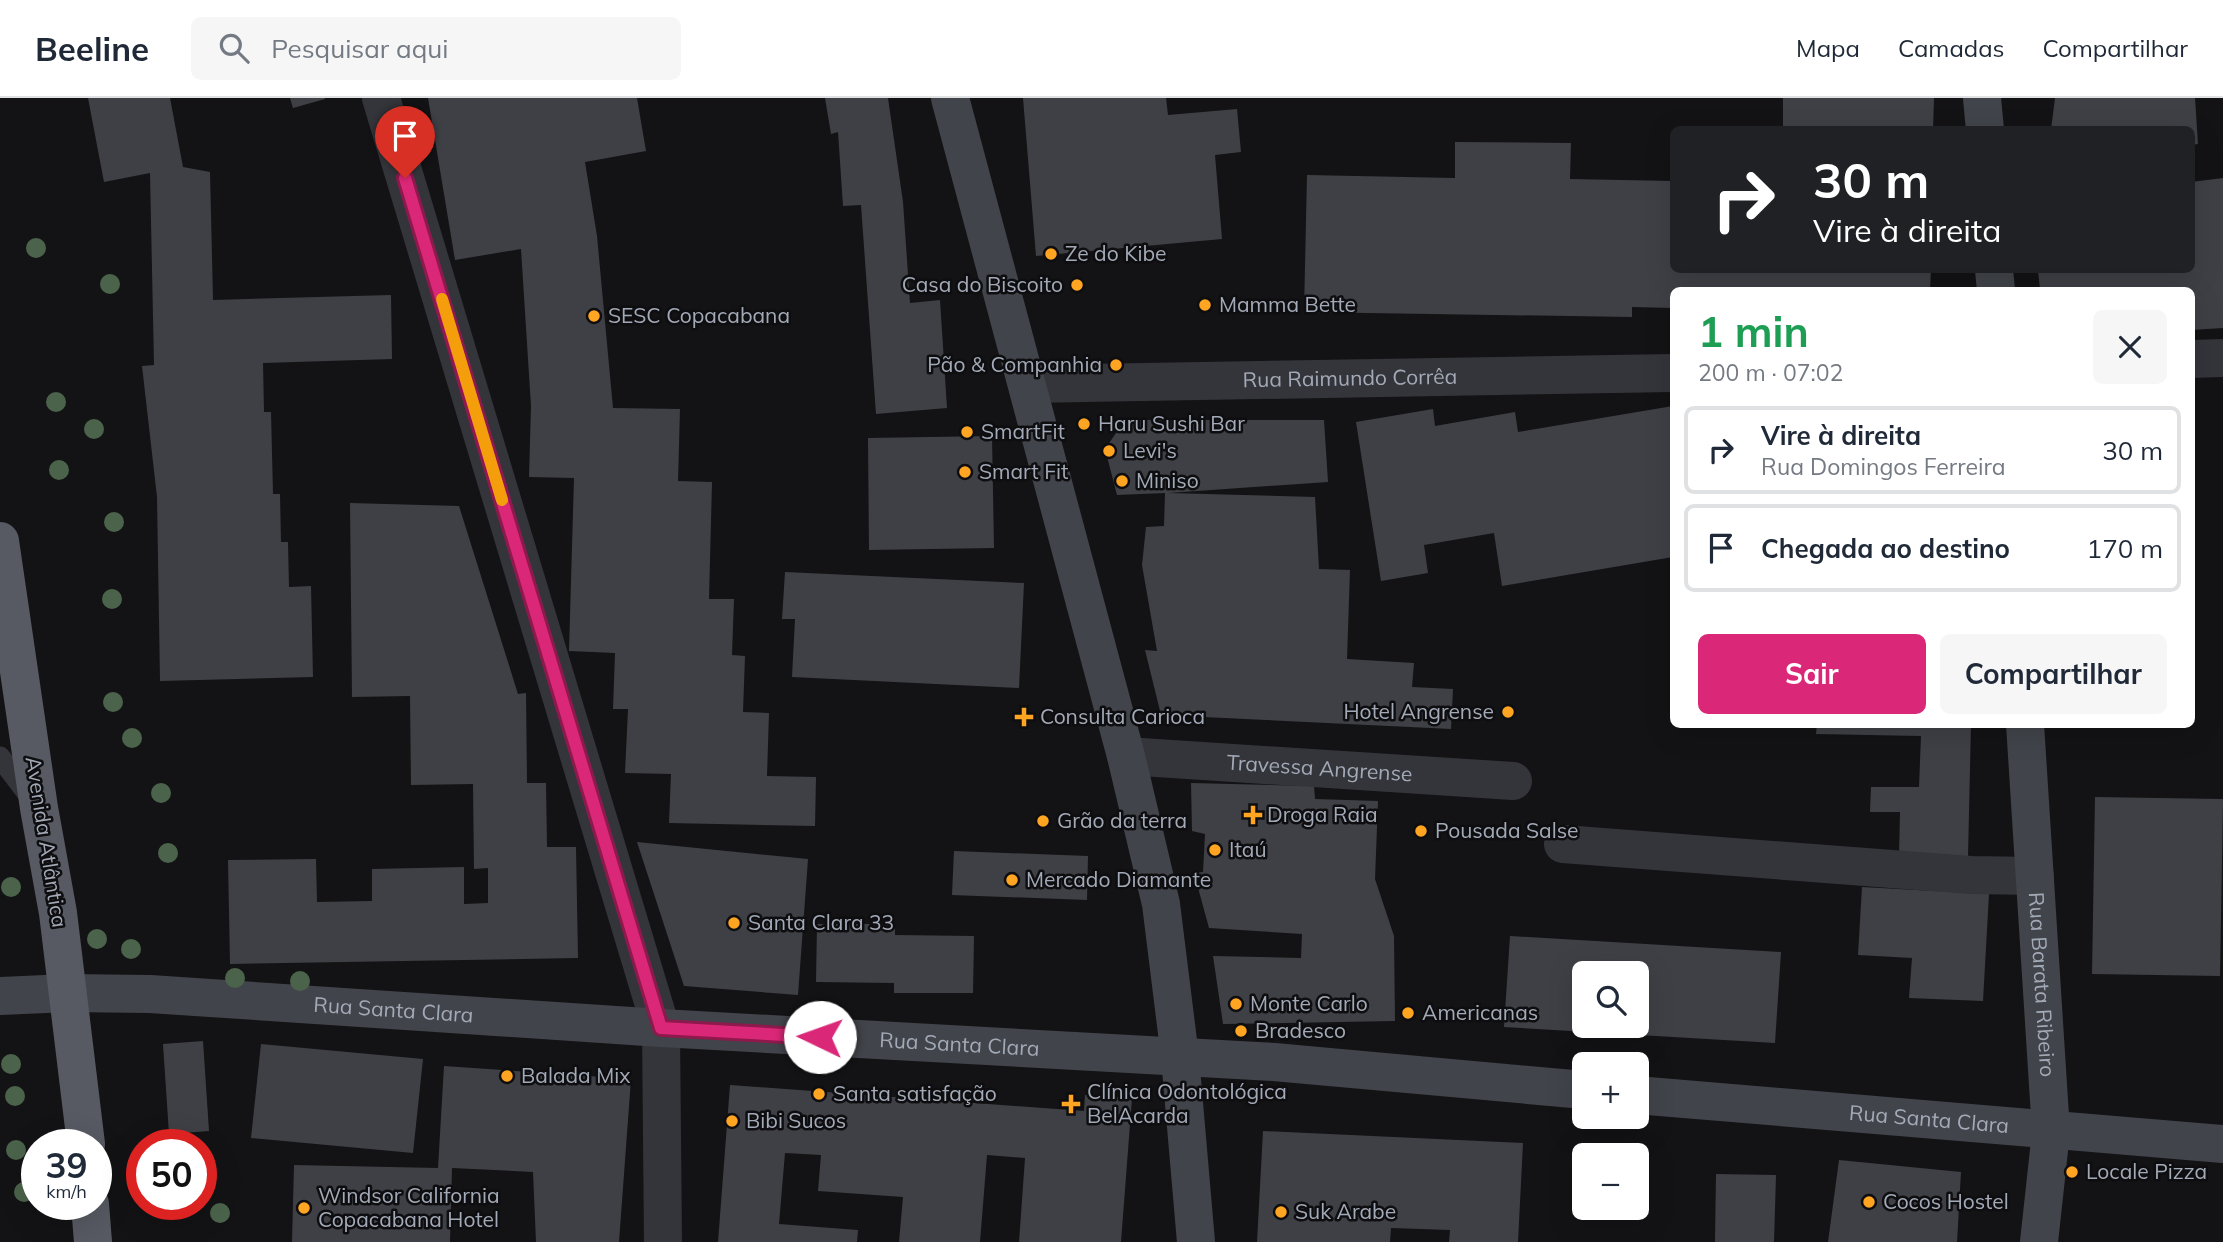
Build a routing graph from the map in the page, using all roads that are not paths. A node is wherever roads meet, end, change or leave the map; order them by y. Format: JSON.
{"nodes":[{"id":1,"x":381,"y":98,"type":"edge"},
{"id":2,"x":950,"y":98,"type":"edge"},
{"id":3,"x":1982,"y":98,"type":"edge"},
{"id":4,"x":1985,"y":126,"type":"edge"},
{"id":5,"x":2223,"y":358,"type":"edge"},
{"id":6,"x":2195,"y":359,"type":"edge"},
{"id":7,"x":1670,"y":373,"type":"edge"},
{"id":8,"x":1028,"y":384,"type":"junction"},
{"id":9,"x":0,"y":541,"type":"edge"},
{"id":10,"x":2025,"y":728,"type":"edge"},
{"id":11,"x":1126,"y":756,"type":"junction"},
{"id":12,"x":0,"y":757,"type":"edge"},
{"id":13,"x":1513,"y":780,"type":"dead end"},
{"id":14,"x":39,"y":808,"type":"junction"},
{"id":15,"x":1563,"y":844,"type":"dead end"},
{"id":16,"x":2035,"y":876,"type":"junction"},
{"id":17,"x":68,"y":993,"type":"junction"},
{"id":18,"x":0,"y":996,"type":"edge"},
{"id":19,"x":661,"y":1028,"type":"junction"},
{"id":20,"x":1180,"y":1057,"type":"junction"},
{"id":21,"x":1572,"y":1089,"type":"edge"},
{"id":22,"x":1649,"y":1096,"type":"edge"},
{"id":23,"x":84,"y":1129,"type":"edge"},
{"id":24,"x":2051,"y":1132,"type":"junction"},
{"id":25,"x":2223,"y":1144,"type":"edge"},
{"id":26,"x":91,"y":1220,"type":"edge"},
{"id":27,"x":93,"y":1242,"type":"edge"},
{"id":28,"x":663,"y":1242,"type":"edge"},
{"id":29,"x":1196,"y":1242,"type":"edge"},
{"id":30,"x":2039,"y":1242,"type":"edge"}],
"edges":[{"from":1,"to":19,"type":"street"},
{"from":2,"to":8,"type":"main road"},
{"from":3,"to":4,"type":"main road"},
{"from":5,"to":6,"type":"street"},
{"from":7,"to":8,"type":"street","name":"Rua Raimundo Corrêa"},
{"from":8,"to":11,"type":"main road"},
{"from":9,"to":14,"type":"highway","name":"Avenida Atlântica"},
{"from":10,"to":16,"type":"main road","name":"Rua Barata Ribeiro"},
{"from":11,"to":13,"type":"street","name":"Travessa Angrense"},
{"from":11,"to":20,"type":"main road"},
{"from":12,"to":14,"type":"lane"},
{"from":14,"to":17,"type":"highway","name":"Avenida Atlântica"},
{"from":15,"to":16,"type":"street"},
{"from":16,"to":24,"type":"main road","name":"Rua Barata Ribeiro"},
{"from":17,"to":18,"type":"main road","name":"Rua Santa Clara"},
{"from":17,"to":19,"type":"main road","name":"Rua Santa Clara"},
{"from":17,"to":23,"type":"highway","name":"Avenida Atlântica"},
{"from":19,"to":20,"type":"main road","name":"Rua Santa Clara"},
{"from":19,"to":28,"type":"street"},
{"from":20,"to":21,"type":"main road","name":"Rua Santa Clara"},
{"from":20,"to":29,"type":"main road"},
{"from":22,"to":24,"type":"main road","name":"Rua Santa Clara"},
{"from":24,"to":25,"type":"main road","name":"Rua Santa Clara"},
{"from":24,"to":30,"type":"main road","name":"Rua Barata Ribeiro"},
{"from":26,"to":27,"type":"highway"}]}
